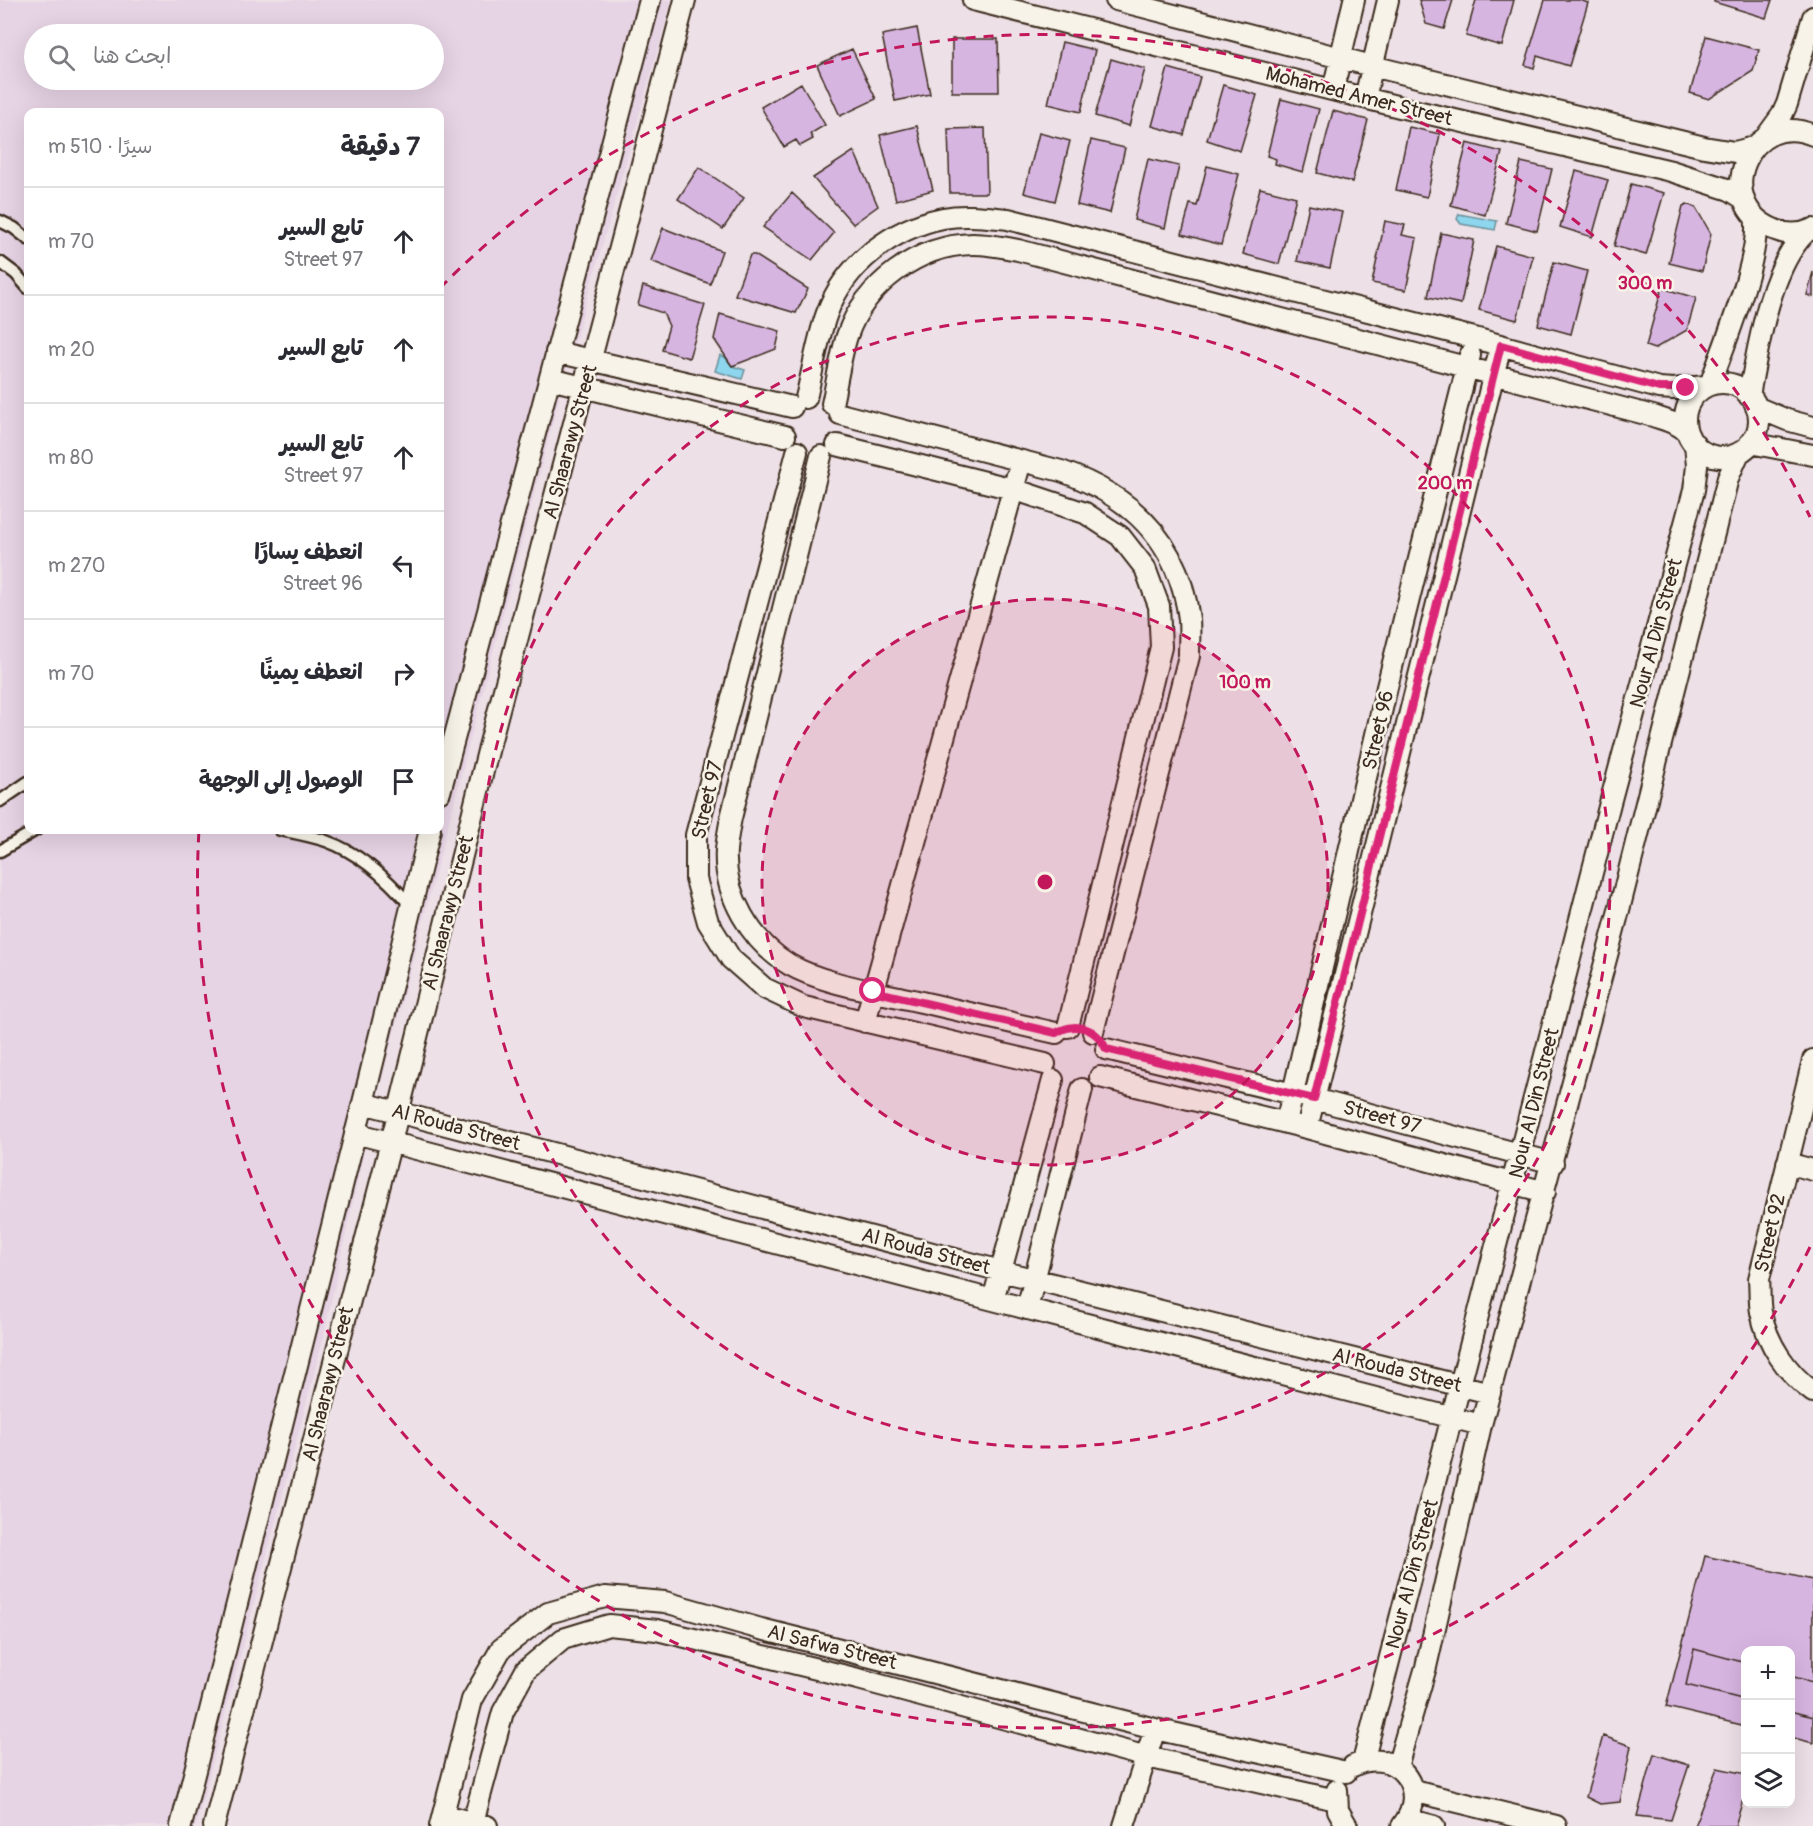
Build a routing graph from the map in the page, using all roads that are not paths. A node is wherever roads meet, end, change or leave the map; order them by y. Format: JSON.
{"nodes":[{"id":1,"x":650,"y":0,"type":"edge"},
{"id":2,"x":685,"y":0,"type":"edge"},
{"id":3,"x":976,"y":0,"type":"edge"},
{"id":4,"x":1116,"y":0,"type":"edge"},
{"id":5,"x":1354,"y":0,"type":"edge"},
{"id":6,"x":1388,"y":0,"type":"edge"},
{"id":7,"x":1813,"y":17,"type":"edge"},
{"id":8,"x":1340,"y":58,"type":"junction"},
{"id":9,"x":1372,"y":66,"type":"junction"},
{"id":10,"x":1333,"y":90,"type":"junction"},
{"id":11,"x":1365,"y":98,"type":"junction"},
{"id":12,"x":1813,"y":135,"type":"edge"},
{"id":13,"x":1760,"y":142,"type":"junction"},
{"id":14,"x":1743,"y":199,"type":"junction"},
{"id":15,"x":1755,"y":217,"type":"junction"},
{"id":16,"x":0,"y":221,"type":"edge"},
{"id":17,"x":1809,"y":231,"type":"edge"},
{"id":18,"x":24,"y":236,"type":"edge"},
{"id":19,"x":0,"y":262,"type":"edge"},
{"id":20,"x":24,"y":283,"type":"edge"},
{"id":21,"x":1474,"y":338,"type":"junction"},
{"id":22,"x":1501,"y":345,"type":"junction"},
{"id":23,"x":556,"y":352,"type":"junction"},
{"id":24,"x":592,"y":360,"type":"junction"},
{"id":25,"x":1467,"y":366,"type":"junction"},
{"id":26,"x":1494,"y":373,"type":"junction"},
{"id":27,"x":550,"y":379,"type":"junction"},
{"id":28,"x":1708,"y":386,"type":"junction"},
{"id":29,"x":585,"y":387,"type":"junction"},
{"id":30,"x":1753,"y":401,"type":"junction"},
{"id":31,"x":799,"y":402,"type":"junction"},
{"id":32,"x":836,"y":409,"type":"junction"},
{"id":33,"x":1813,"y":427,"type":"edge"},
{"id":34,"x":785,"y":435,"type":"junction"},
{"id":35,"x":1692,"y":440,"type":"junction"},
{"id":36,"x":1744,"y":448,"type":"junction"},
{"id":37,"x":829,"y":451,"type":"junction"},
{"id":38,"x":797,"y":452,"type":"junction"},
{"id":39,"x":1813,"y":455,"type":"edge"},
{"id":40,"x":1021,"y":461,"type":"junction"},
{"id":41,"x":1013,"y":489,"type":"junction"},
{"id":42,"x":444,"y":777,"type":"edge"},
{"id":43,"x":24,"y":785,"type":"edge"},
{"id":44,"x":0,"y":801,"type":"edge"},
{"id":45,"x":29,"y":834,"type":"edge"},
{"id":46,"x":297,"y":834,"type":"edge"},
{"id":47,"x":429,"y":834,"type":"edge"},
{"id":48,"x":0,"y":850,"type":"edge"},
{"id":49,"x":411,"y":906,"type":"junction"},
{"id":50,"x":873,"y":991,"type":"junction"},
{"id":51,"x":865,"y":1022,"type":"junction"},
{"id":52,"x":1062,"y":1030,"type":"junction"},
{"id":53,"x":1093,"y":1032,"type":"junction"},
{"id":54,"x":1106,"y":1049,"type":"junction"},
{"id":55,"x":1813,"y":1060,"type":"edge"},
{"id":56,"x":1049,"y":1072,"type":"junction"},
{"id":57,"x":1100,"y":1077,"type":"junction"},
{"id":58,"x":1082,"y":1089,"type":"junction"},
{"id":59,"x":1293,"y":1094,"type":"junction"},
{"id":60,"x":1314,"y":1099,"type":"junction"},
{"id":61,"x":363,"y":1103,"type":"junction"},
{"id":62,"x":398,"y":1112,"type":"junction"},
{"id":63,"x":1286,"y":1123,"type":"junction"},
{"id":64,"x":1307,"y":1128,"type":"junction"},
{"id":65,"x":356,"y":1133,"type":"junction"},
{"id":66,"x":391,"y":1142,"type":"junction"},
{"id":67,"x":1521,"y":1154,"type":"junction"},
{"id":68,"x":1552,"y":1163,"type":"junction"},
{"id":69,"x":1787,"y":1163,"type":"junction"},
{"id":70,"x":1813,"y":1170,"type":"edge"},
{"id":71,"x":1513,"y":1184,"type":"junction"},
{"id":72,"x":1545,"y":1192,"type":"junction"},
{"id":73,"x":1000,"y":1271,"type":"junction"},
{"id":74,"x":1035,"y":1279,"type":"junction"},
{"id":75,"x":993,"y":1300,"type":"junction"},
{"id":76,"x":1027,"y":1309,"type":"junction"},
{"id":77,"x":1461,"y":1386,"type":"junction"},
{"id":78,"x":1813,"y":1392,"type":"edge"},
{"id":79,"x":1490,"y":1393,"type":"junction"},
{"id":80,"x":1453,"y":1418,"type":"junction"},
{"id":81,"x":1481,"y":1425,"type":"junction"},
{"id":82,"x":1155,"y":1729,"type":"junction"},
{"id":83,"x":1147,"y":1757,"type":"junction"},
{"id":84,"x":1354,"y":1767,"type":"junction"},
{"id":85,"x":1397,"y":1767,"type":"junction"},
{"id":86,"x":1413,"y":1791,"type":"junction"},
{"id":87,"x":1336,"y":1800,"type":"junction"},
{"id":88,"x":442,"y":1820,"type":"edge"},
{"id":89,"x":1405,"y":1823,"type":"edge"},
{"id":90,"x":477,"y":1825,"type":"edge"},
{"id":91,"x":181,"y":1826,"type":"edge"},
{"id":92,"x":214,"y":1826,"type":"edge"},
{"id":93,"x":1124,"y":1826,"type":"edge"},
{"id":94,"x":1347,"y":1826,"type":"edge"},
{"id":95,"x":1434,"y":1826,"type":"edge"},
{"id":96,"x":1556,"y":1826,"type":"edge"}],
"edges":[{"from":1,"to":23,"type":"street","name":"Al Shaarawy Street"},
{"from":2,"to":24,"type":"street","name":"Al Shaarawy Street"},
{"from":3,"to":10,"type":"street","name":"Mohamed Amer Street"},
{"from":4,"to":8,"type":"street","name":"Mohamed Amer Street"},
{"from":5,"to":8,"type":"street"},
{"from":6,"to":9,"type":"street"},
{"from":7,"to":13,"type":"street"},
{"from":8,"to":9,"type":"street","name":"Mohamed Amer Street"},
{"from":8,"to":10,"type":"street"},
{"from":9,"to":11,"type":"street"},
{"from":9,"to":13,"type":"street","name":"Mohamed Amer Street"},
{"from":10,"to":11,"type":"street","name":"Mohamed Amer Street"},
{"from":11,"to":14,"type":"street","name":"Mohamed Amer Street"},
{"from":12,"to":13,"type":"street","name":"Mohamed Amer Street"},
{"from":13,"to":14,"type":"street"},
{"from":14,"to":15,"type":"street"},
{"from":15,"to":17,"type":"street"},
{"from":15,"to":28,"type":"street"},
{"from":16,"to":18,"type":"lane"},
{"from":17,"to":30,"type":"street"},
{"from":19,"to":20,"type":"lane"},
{"from":21,"to":22,"type":"street"},
{"from":21,"to":25,"type":"street","name":"Street 96"},
{"from":21,"to":31,"type":"street"},
{"from":22,"to":26,"type":"street","name":"Street 96"},
{"from":22,"to":28,"type":"street"},
{"from":23,"to":24,"type":"street"},
{"from":23,"to":27,"type":"street","name":"Al Shaarawy Street"},
{"from":24,"to":29,"type":"street","name":"Al Shaarawy Street"},
{"from":24,"to":31,"type":"street"},
{"from":25,"to":26,"type":"street"},
{"from":25,"to":32,"type":"street"},
{"from":25,"to":59,"type":"street","name":"Street 96"},
{"from":26,"to":35,"type":"street"},
{"from":26,"to":60,"type":"street","name":"Street 96"},
{"from":27,"to":29,"type":"street"},
{"from":27,"to":42,"type":"street","name":"Al Shaarawy Street"},
{"from":28,"to":30,"type":"street"},
{"from":28,"to":35,"type":"street"},
{"from":29,"to":34,"type":"street"},
{"from":29,"to":62,"type":"street","name":"Al Shaarawy Street"},
{"from":30,"to":33,"type":"street"},
{"from":30,"to":36,"type":"street"},
{"from":31,"to":32,"type":"street"},
{"from":31,"to":34,"type":"street"},
{"from":32,"to":37,"type":"street"},
{"from":32,"to":40,"type":"street"},
{"from":34,"to":38,"type":"street"},
{"from":35,"to":36,"type":"street"},
{"from":35,"to":67,"type":"street","name":"Nour Al Din Street"},
{"from":36,"to":39,"type":"street"},
{"from":36,"to":68,"type":"street","name":"Nour Al Din Street"},
{"from":37,"to":38,"type":"street"},
{"from":37,"to":41,"type":"street"},
{"from":37,"to":50,"type":"street","name":"Street 97"},
{"from":38,"to":51,"type":"street","name":"Street 97"},
{"from":40,"to":41,"type":"street"},
{"from":40,"to":53,"type":"street"},
{"from":41,"to":50,"type":"street"},
{"from":41,"to":52,"type":"street"},
{"from":43,"to":44,"type":"lane"},
{"from":45,"to":48,"type":"lane"},
{"from":46,"to":49,"type":"lane"},
{"from":47,"to":49,"type":"street","name":"Al Shaarawy Street"},
{"from":49,"to":61,"type":"street","name":"Al Shaarawy Street"},
{"from":50,"to":51,"type":"street"},
{"from":50,"to":52,"type":"street","name":"Street 97"},
{"from":51,"to":56,"type":"street","name":"Street 97"},
{"from":52,"to":53,"type":"street"},
{"from":52,"to":56,"type":"street"},
{"from":53,"to":54,"type":"street"},
{"from":54,"to":57,"type":"street"},
{"from":54,"to":59,"type":"street","name":"Street 97"},
{"from":55,"to":69,"type":"street","name":"Street 92"},
{"from":56,"to":58,"type":"street"},
{"from":56,"to":73,"type":"street"},
{"from":57,"to":58,"type":"street"},
{"from":57,"to":63,"type":"street","name":"Street 97"},
{"from":58,"to":74,"type":"street"},
{"from":59,"to":60,"type":"street","name":"Street 97"},
{"from":59,"to":63,"type":"street","name":"Street 96"},
{"from":60,"to":64,"type":"street","name":"Street 96"},
{"from":60,"to":67,"type":"street","name":"Street 97"},
{"from":61,"to":62,"type":"street","name":"Al Rouda Street"},
{"from":61,"to":65,"type":"street","name":"Al Shaarawy Street"},
{"from":62,"to":66,"type":"street","name":"Al Shaarawy Street"},
{"from":62,"to":73,"type":"street","name":"Al Rouda Street"},
{"from":63,"to":64,"type":"street","name":"Street 97"},
{"from":64,"to":71,"type":"street","name":"Street 97"},
{"from":65,"to":66,"type":"street","name":"Al Rouda Street"},
{"from":65,"to":91,"type":"street","name":"Al Shaarawy Street"},
{"from":66,"to":75,"type":"street","name":"Al Rouda Street"},
{"from":66,"to":92,"type":"street","name":"Al Shaarawy Street"},
{"from":67,"to":68,"type":"street","name":"Street 97"},
{"from":67,"to":71,"type":"street","name":"Nour Al Din Street"},
{"from":68,"to":72,"type":"street","name":"Nour Al Din Street"},
{"from":69,"to":70,"type":"street"},
{"from":69,"to":78,"type":"street","name":"Street 92"},
{"from":71,"to":72,"type":"street","name":"Street 97"},
{"from":71,"to":77,"type":"street","name":"Nour Al Din Street"},
{"from":72,"to":79,"type":"street","name":"Nour Al Din Street"},
{"from":73,"to":74,"type":"street","name":"Al Rouda Street"},
{"from":73,"to":75,"type":"street"},
{"from":74,"to":76,"type":"street"},
{"from":74,"to":77,"type":"street","name":"Al Rouda Street"},
{"from":75,"to":76,"type":"street","name":"Al Rouda Street"},
{"from":76,"to":80,"type":"street","name":"Al Rouda Street"},
{"from":77,"to":79,"type":"street","name":"Al Rouda Street"},
{"from":77,"to":80,"type":"street","name":"Nour Al Din Street"},
{"from":79,"to":81,"type":"street","name":"Nour Al Din Street"},
{"from":80,"to":81,"type":"street","name":"Al Rouda Street"},
{"from":80,"to":84,"type":"street","name":"Nour Al Din Street"},
{"from":81,"to":85,"type":"street","name":"Nour Al Din Street"},
{"from":82,"to":83,"type":"street"},
{"from":82,"to":84,"type":"street","name":"Al Safwa Street"},
{"from":82,"to":88,"type":"street","name":"Al Safwa Street"},
{"from":83,"to":87,"type":"street","name":"Al Safwa Street"},
{"from":83,"to":90,"type":"street","name":"Al Safwa Street"},
{"from":83,"to":93,"type":"street"},
{"from":84,"to":85,"type":"street","name":"Al Safwa Street"},
{"from":84,"to":87,"type":"street","name":"Nour Al Din Street"},
{"from":85,"to":86,"type":"street"},
{"from":86,"to":89,"type":"street"},
{"from":86,"to":96,"type":"street"},
{"from":87,"to":94,"type":"street"},
{"from":88,"to":90,"type":"street"},
{"from":89,"to":95,"type":"street"}]}
